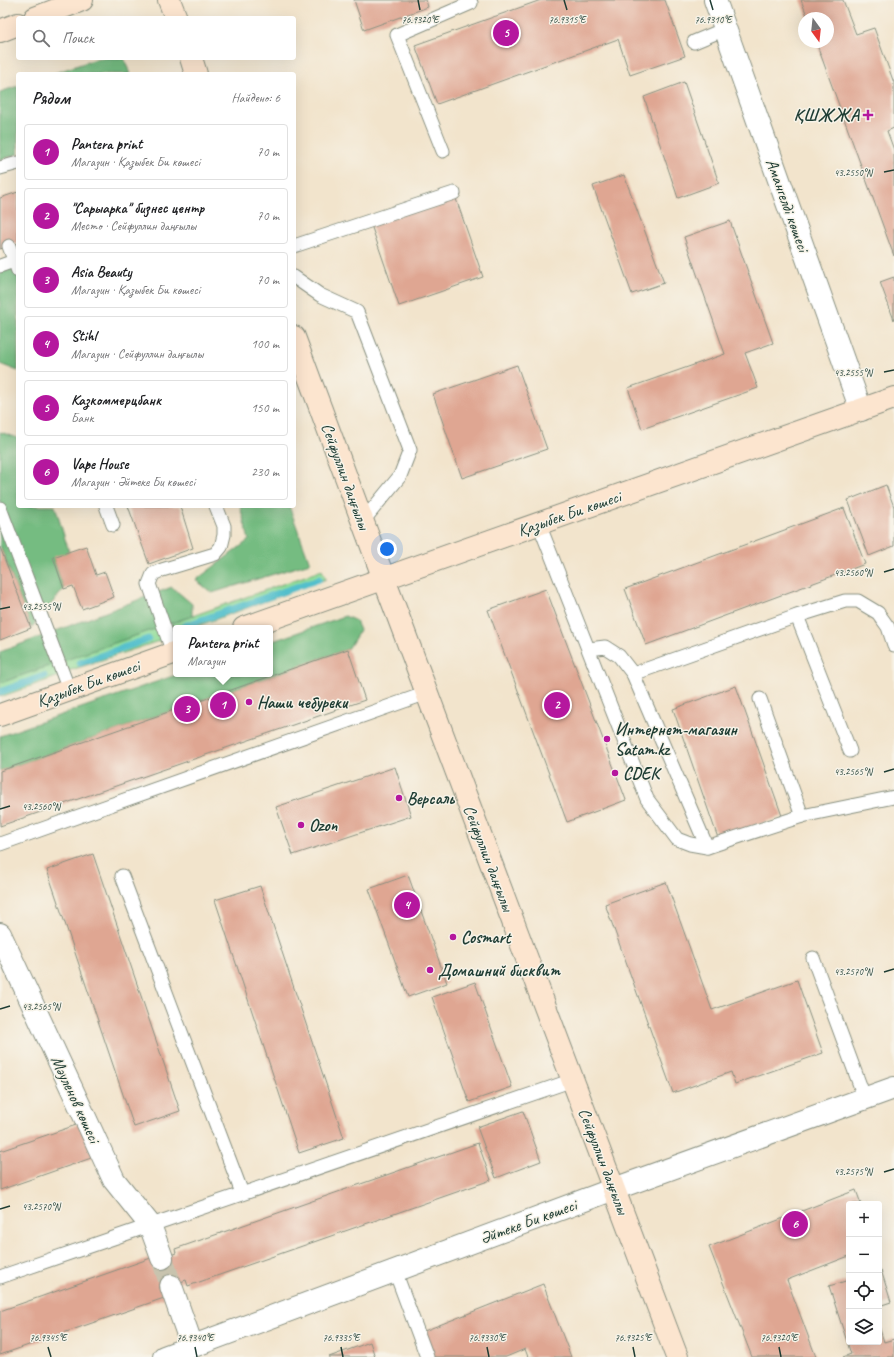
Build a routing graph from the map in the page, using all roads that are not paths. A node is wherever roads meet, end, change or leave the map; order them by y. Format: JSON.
{"nodes":[{"id":1,"x":82,"y":0,"type":"edge"},
{"id":2,"x":169,"y":0,"type":"edge"},
{"id":3,"x":469,"y":0,"type":"edge"},
{"id":4,"x":715,"y":0,"type":"edge"},
{"id":5,"x":40,"y":16,"type":"edge"},
{"id":6,"x":175,"y":16,"type":"edge"},
{"id":7,"x":16,"y":25,"type":"edge"},
{"id":8,"x":725,"y":30,"type":"junction"},
{"id":9,"x":0,"y":31,"type":"edge"},
{"id":10,"x":694,"y":42,"type":"dead end"},
{"id":11,"x":191,"y":60,"type":"edge"},
{"id":12,"x":195,"y":72,"type":"edge"},
{"id":13,"x":443,"y":151,"type":"dead end"},
{"id":14,"x":16,"y":164,"type":"edge"},
{"id":15,"x":0,"y":168,"type":"edge"},
{"id":16,"x":454,"y":193,"type":"dead end"},
{"id":17,"x":296,"y":245,"type":"edge"},
{"id":18,"x":9,"y":246,"type":"dead end"},
{"id":19,"x":0,"y":266,"type":"edge"},
{"id":20,"x":16,"y":266,"type":"edge"},
{"id":21,"x":296,"y":278,"type":"edge"},
{"id":22,"x":296,"y":342,"type":"edge"},
{"id":23,"x":894,"y":398,"type":"edge"},
{"id":24,"x":861,"y":410,"type":"junction"},
{"id":25,"x":0,"y":508,"type":"edge"},
{"id":26,"x":107,"y":508,"type":"edge"},
{"id":27,"x":217,"y":508,"type":"edge"},
{"id":28,"x":363,"y":521,"type":"junction"},
{"id":29,"x":539,"y":524,"type":"junction"},
{"id":30,"x":113,"y":525,"type":"dead end"},
{"id":31,"x":384,"y":579,"type":"junction"},
{"id":32,"x":797,"y":616,"type":"junction"},
{"id":33,"x":253,"y":625,"type":"edge"},
{"id":34,"x":894,"y":645,"type":"edge"},
{"id":35,"x":173,"y":648,"type":"edge"},
{"id":36,"x":589,"y":649,"type":"junction"},
{"id":37,"x":173,"y":654,"type":"edge"},
{"id":38,"x":633,"y":674,"type":"junction"},
{"id":39,"x":69,"y":690,"type":"junction"},
{"id":40,"x":427,"y":693,"type":"junction"},
{"id":41,"x":760,"y":699,"type":"dead end"},
{"id":42,"x":0,"y":715,"type":"edge"},
{"id":43,"x":850,"y":751,"type":"dead end"},
{"id":44,"x":894,"y":797,"type":"edge"},
{"id":45,"x":802,"y":816,"type":"junction"},
{"id":46,"x":0,"y":844,"type":"edge"},
{"id":47,"x":707,"y":847,"type":"junction"},
{"id":48,"x":122,"y":876,"type":"dead end"},
{"id":49,"x":0,"y":934,"type":"edge"},
{"id":50,"x":813,"y":958,"type":"dead end"},
{"id":51,"x":573,"y":1080,"type":"junction"},
{"id":52,"x":894,"y":1088,"type":"edge"},
{"id":53,"x":865,"y":1099,"type":"junction"},
{"id":54,"x":614,"y":1189,"type":"junction"},
{"id":55,"x":242,"y":1193,"type":"junction"},
{"id":56,"x":150,"y":1225,"type":"junction"},
{"id":57,"x":162,"y":1258,"type":"tunnel mouth"},
{"id":58,"x":395,"y":1271,"type":"junction"},
{"id":59,"x":0,"y":1277,"type":"edge"},
{"id":60,"x":171,"y":1286,"type":"tunnel mouth"},
{"id":61,"x":192,"y":1346,"type":"junction"},
{"id":62,"x":164,"y":1357,"type":"edge"},
{"id":63,"x":427,"y":1357,"type":"edge"},
{"id":64,"x":678,"y":1357,"type":"edge"}],
"edges":[{"from":1,"to":5,"type":"main road"},
{"from":2,"to":6,"type":"main road"},
{"from":3,"to":13,"type":"lane"},
{"from":4,"to":8,"type":"street","name":"Амангелді көшесі"},
{"from":7,"to":9,"type":"main road"},
{"from":8,"to":10,"type":"lane"},
{"from":8,"to":24,"type":"street","name":"Амангелді көшесі"},
{"from":11,"to":12,"type":"main road"},
{"from":14,"to":15,"type":"lane"},
{"from":16,"to":17,"type":"lane"},
{"from":18,"to":20,"type":"lane"},
{"from":19,"to":20,"type":"lane"},
{"from":21,"to":28,"type":"lane"},
{"from":22,"to":28,"type":"main road","name":"Сейфуллин даңғылы"},
{"from":23,"to":24,"type":"main road","name":"Қазыбек Би көшесі"},
{"from":24,"to":29,"type":"main road","name":"Қазыбек Би көшесі"},
{"from":25,"to":39,"type":"lane"},
{"from":26,"to":30,"type":"lane"},
{"from":27,"to":35,"type":"lane"},
{"from":28,"to":31,"type":"main road","name":"Сейфуллин даңғылы"},
{"from":29,"to":31,"type":"main road","name":"Қазыбек Би көшесі"},
{"from":29,"to":36,"type":"lane"},
{"from":31,"to":33,"type":"main road","name":"Қазыбек Би көшесі"},
{"from":31,"to":40,"type":"main road","name":"Сейфуллин даңғылы"},
{"from":32,"to":34,"type":"lane"},
{"from":32,"to":38,"type":"lane"},
{"from":32,"to":43,"type":"lane"},
{"from":36,"to":38,"type":"lane"},
{"from":36,"to":47,"type":"lane"},
{"from":37,"to":39,"type":"main road","name":"Қазыбек Би көшесі"},
{"from":38,"to":47,"type":"lane"},
{"from":39,"to":42,"type":"main road","name":"Қазыбек Би көшесі"},
{"from":40,"to":46,"type":"lane"},
{"from":40,"to":51,"type":"main road","name":"Сейфуллин даңғылы"},
{"from":41,"to":45,"type":"lane"},
{"from":44,"to":45,"type":"lane"},
{"from":45,"to":47,"type":"lane"},
{"from":48,"to":55,"type":"lane"},
{"from":49,"to":56,"type":"street","name":"Мәуленов көшесі"},
{"from":50,"to":53,"type":"lane"},
{"from":51,"to":54,"type":"main road","name":"Сейфуллин даңғылы"},
{"from":51,"to":55,"type":"lane"},
{"from":52,"to":53,"type":"street","name":"Әйтеке Би көшесі"},
{"from":53,"to":54,"type":"street","name":"Әйтеке Би көшесі"},
{"from":54,"to":58,"type":"street","name":"Әйтеке Би көшесі"},
{"from":54,"to":64,"type":"main road","name":"Сейфуллин даңғылы"},
{"from":55,"to":56,"type":"lane"},
{"from":56,"to":57,"type":"street","name":"Мәуленов көшесі"},
{"from":56,"to":59,"type":"lane"},
{"from":58,"to":61,"type":"street","name":"Әйтеке Би көшесі"},
{"from":58,"to":63,"type":"lane"},
{"from":60,"to":61,"type":"street"},
{"from":61,"to":62,"type":"street","name":"Әйтеке Би көшесі"}]}
